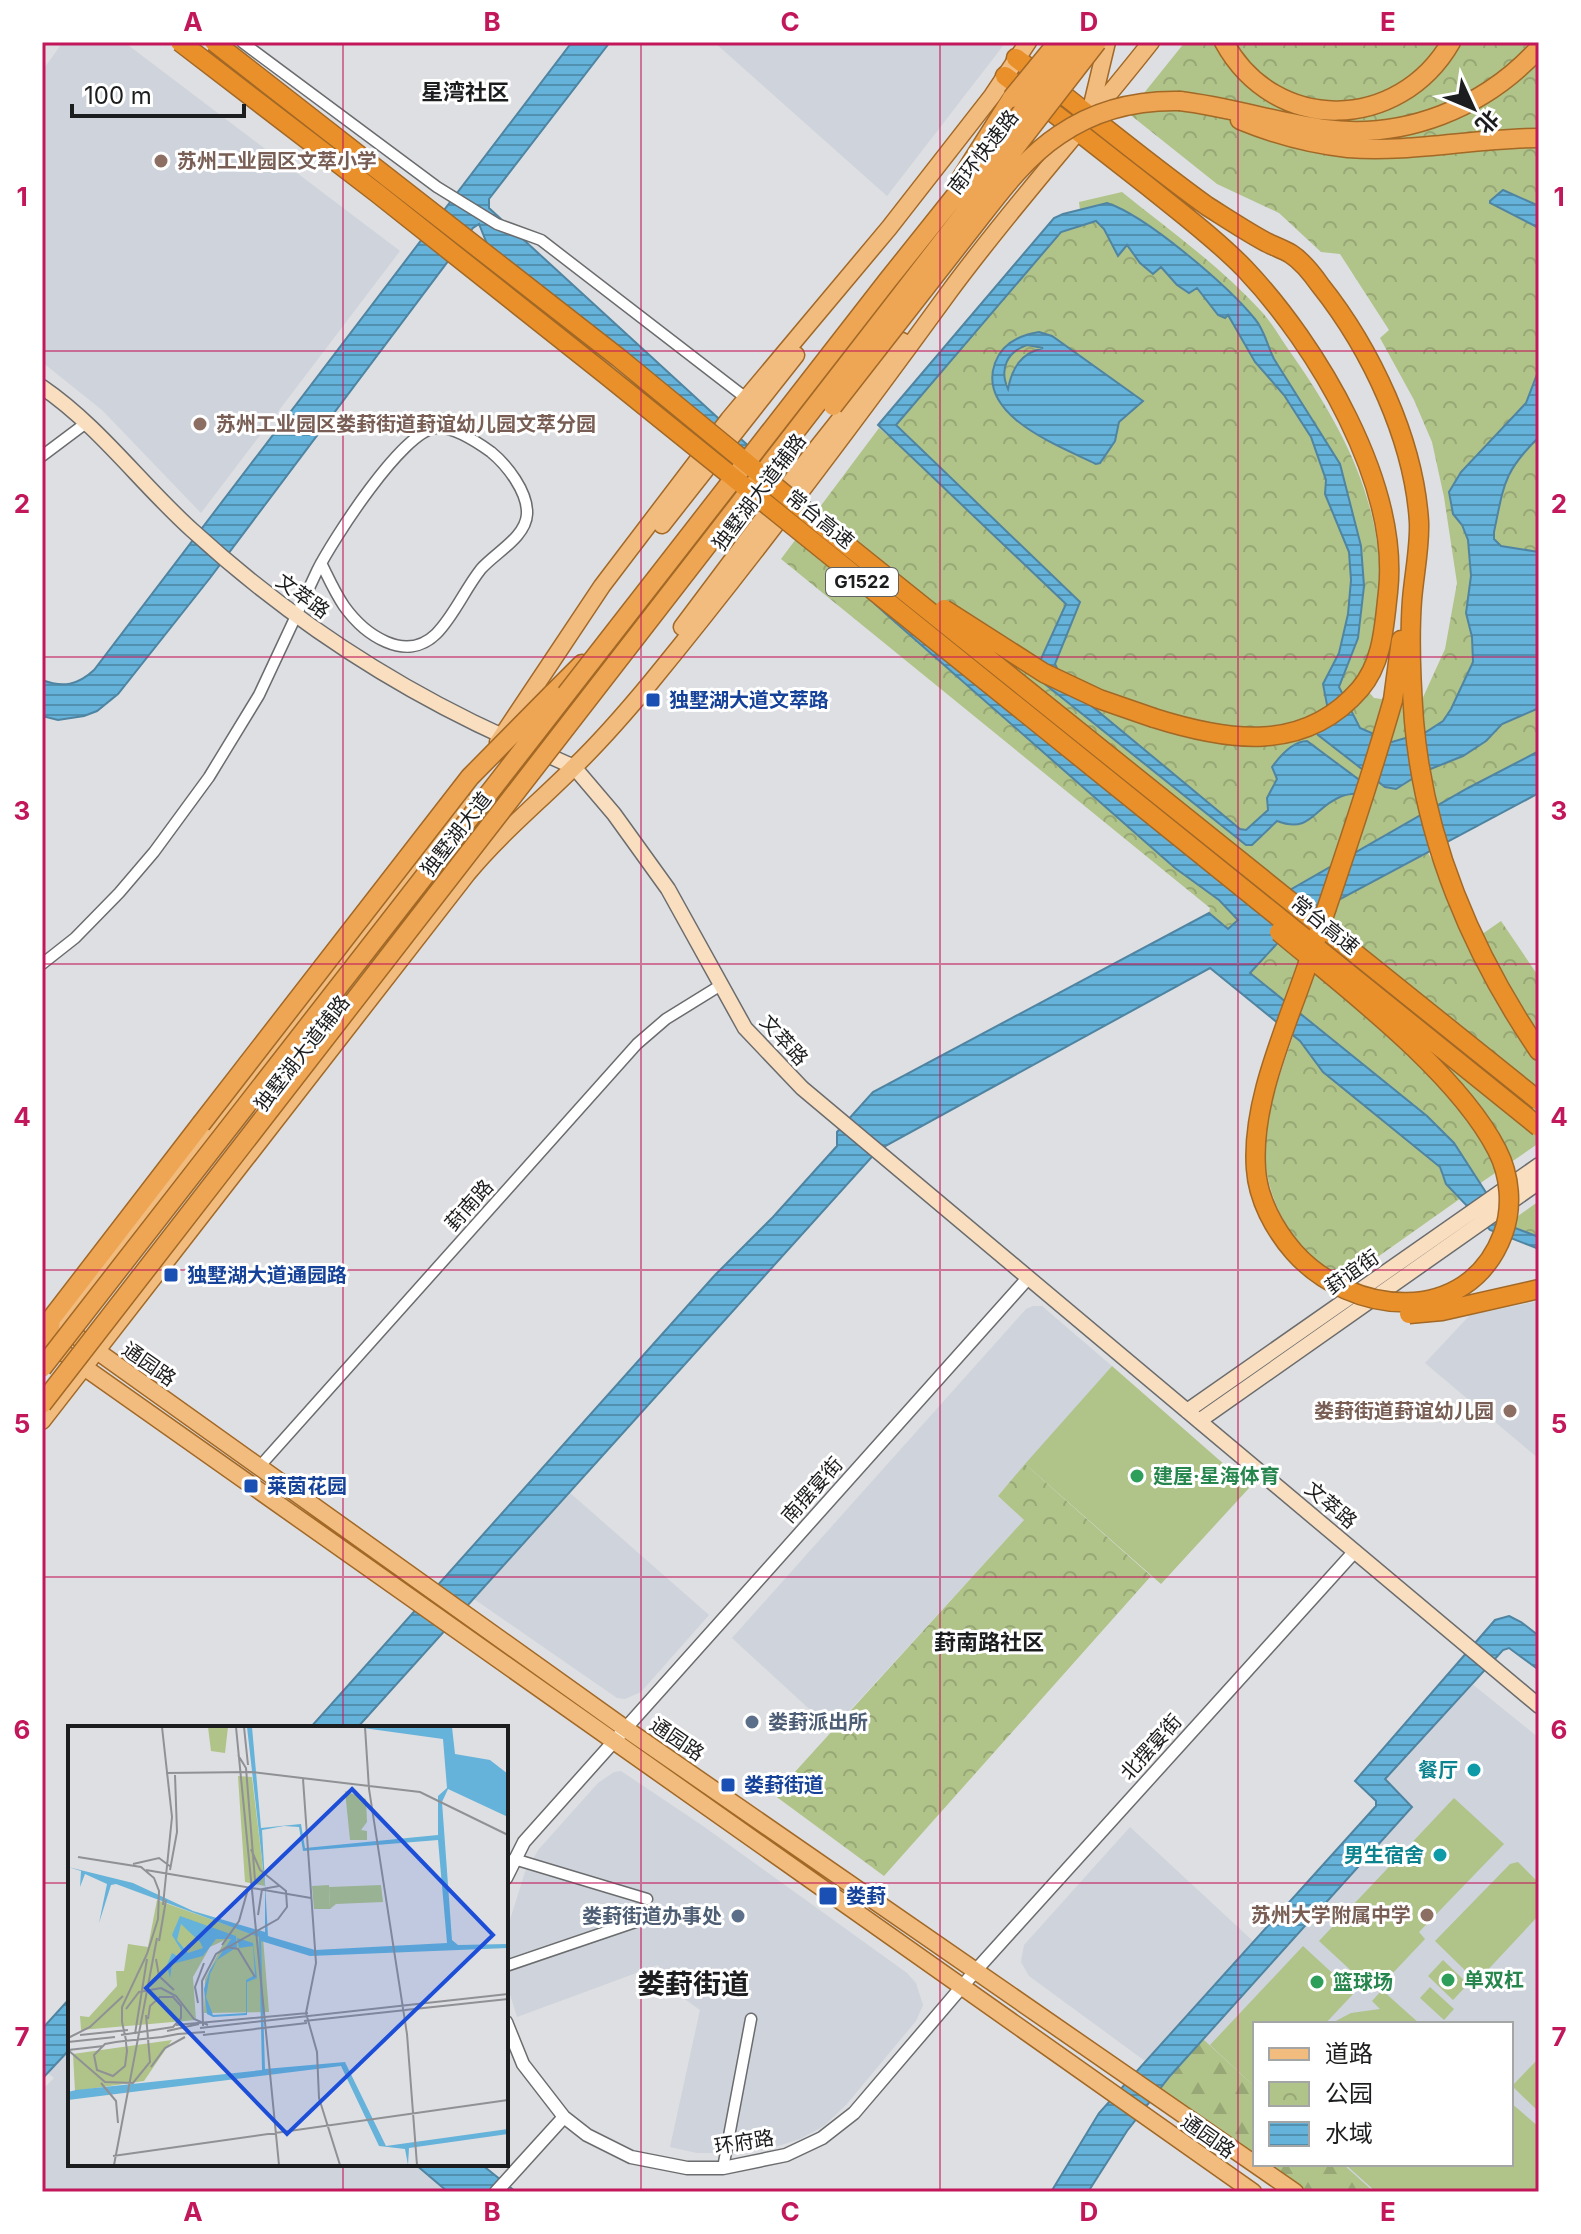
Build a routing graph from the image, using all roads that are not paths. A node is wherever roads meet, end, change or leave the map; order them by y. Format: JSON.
{"nodes":[{"id":1,"x":180,"y":42,"type":"edge"},
{"id":2,"x":214,"y":42,"type":"edge"},
{"id":3,"x":242,"y":42,"type":"edge"},
{"id":4,"x":1028,"y":42,"type":"edge"},
{"id":5,"x":1049,"y":42,"type":"edge"},
{"id":6,"x":1058,"y":42,"type":"edge"},
{"id":7,"x":1078,"y":42,"type":"edge"},
{"id":8,"x":1097,"y":42,"type":"edge"},
{"id":9,"x":1107,"y":42,"type":"edge"},
{"id":10,"x":1151,"y":42,"type":"edge"},
{"id":11,"x":1224,"y":42,"type":"edge"},
{"id":12,"x":1451,"y":42,"type":"edge"},
{"id":13,"x":1539,"y":48,"type":"edge"},
{"id":14,"x":1016,"y":58,"type":"junction"},
{"id":15,"x":1005,"y":76,"type":"junction"},
{"id":16,"x":1012,"y":98,"type":"junction"},
{"id":17,"x":1196,"y":103,"type":"junction"},
{"id":18,"x":1090,"y":115,"type":"junction"},
{"id":19,"x":1077,"y":130,"type":"junction"},
{"id":20,"x":1539,"y":138,"type":"edge"},
{"id":21,"x":931,"y":226,"type":"junction"},
{"id":22,"x":889,"y":228,"type":"junction"},
{"id":23,"x":896,"y":285,"type":"junction"},
{"id":24,"x":619,"y":358,"type":"junction"},
{"id":25,"x":42,"y":387,"type":"edge"},
{"id":26,"x":746,"y":398,"type":"junction"},
{"id":27,"x":86,"y":423,"type":"junction"},
{"id":28,"x":734,"y":424,"type":"junction"},
{"id":29,"x":42,"y":456,"type":"edge"},
{"id":30,"x":321,"y":563,"type":"junction"},
{"id":31,"x":1414,"y":571,"type":"junction"},
{"id":32,"x":1390,"y":574,"type":"junction"},
{"id":33,"x":296,"y":618,"type":"junction"},
{"id":34,"x":616,"y":632,"type":"junction"},
{"id":35,"x":1388,"y":701,"type":"junction"},
{"id":36,"x":502,"y":736,"type":"junction"},
{"id":37,"x":574,"y":767,"type":"junction"},
{"id":38,"x":520,"y":789,"type":"junction"},
{"id":39,"x":1168,"y":830,"type":"junction"},
{"id":40,"x":502,"y":833,"type":"junction"},
{"id":41,"x":42,"y":964,"type":"edge"},
{"id":42,"x":721,"y":985,"type":"junction"},
{"id":43,"x":1539,"y":1051,"type":"edge"},
{"id":44,"x":1539,"y":1101,"type":"edge"},
{"id":45,"x":1539,"y":1127,"type":"edge"},
{"id":46,"x":202,"y":1132,"type":"junction"},
{"id":47,"x":175,"y":1158,"type":"junction"},
{"id":48,"x":1539,"y":1165,"type":"edge"},
{"id":49,"x":1539,"y":1182,"type":"edge"},
{"id":50,"x":167,"y":1187,"type":"junction"},
{"id":51,"x":1497,"y":1203,"type":"junction"},
{"id":52,"x":1028,"y":1278,"type":"junction"},
{"id":53,"x":1539,"y":1289,"type":"edge"},
{"id":54,"x":51,"y":1319,"type":"edge"},
{"id":55,"x":76,"y":1336,"type":"junction"},
{"id":56,"x":49,"y":1346,"type":"edge"},
{"id":57,"x":96,"y":1351,"type":"junction"},
{"id":58,"x":42,"y":1368,"type":"edge"},
{"id":59,"x":83,"y":1368,"type":"junction"},
{"id":60,"x":42,"y":1404,"type":"edge"},
{"id":61,"x":1193,"y":1416,"type":"junction"},
{"id":62,"x":42,"y":1421,"type":"edge"},
{"id":63,"x":260,"y":1466,"type":"junction"},
{"id":64,"x":1355,"y":1551,"type":"junction"},
{"id":65,"x":1539,"y":1706,"type":"edge"},
{"id":66,"x":626,"y":1729,"type":"junction"},
{"id":67,"x":614,"y":1742,"type":"junction"},
{"id":68,"x":514,"y":1859,"type":"junction"},
{"id":69,"x":508,"y":1873,"type":"edge"},
{"id":70,"x":647,"y":1899,"type":"dead end"},
{"id":71,"x":644,"y":1919,"type":"dead end"},
{"id":72,"x":508,"y":1965,"type":"edge"},
{"id":73,"x":977,"y":1969,"type":"junction"},
{"id":74,"x":962,"y":1988,"type":"junction"},
{"id":75,"x":751,"y":2019,"type":"dead end"},
{"id":76,"x":508,"y":2027,"type":"edge"},
{"id":77,"x":564,"y":2117,"type":"junction"},
{"id":78,"x":1253,"y":2162,"type":"edge"},
{"id":79,"x":1258,"y":2166,"type":"edge"},
{"id":80,"x":723,"y":2168,"type":"junction"},
{"id":81,"x":496,"y":2192,"type":"edge"},
{"id":82,"x":1253,"y":2192,"type":"edge"},
{"id":83,"x":1295,"y":2192,"type":"edge"}],
"edges":[{"from":1,"to":39,"type":"highway","name":"常台高速","number":"G1522","bridge":true},
{"from":2,"to":24,"type":"highway","name":"常台高速","number":"G1522","bridge":true},
{"from":3,"to":26,"type":"street"},
{"from":4,"to":14,"type":"main road","name":"独墅湖大道辅路"},
{"from":5,"to":16,"type":"highway","bridge":true},
{"from":6,"to":16,"type":"highway","bridge":true},
{"from":7,"to":21,"type":"highway","name":"南环快速路","bridge":true},
{"from":8,"to":23,"type":"highway","name":"南环快速路","bridge":true},
{"from":9,"to":18,"type":"main road"},
{"from":10,"to":18,"type":"main road","name":"独墅湖大道辅路"},
{"from":11,"to":12,"type":"highway"},
{"from":13,"to":17,"type":"highway"},
{"from":14,"to":15,"type":"main road","name":"独墅湖大道辅路"},
{"from":14,"to":18,"type":"highway"},
{"from":15,"to":19,"type":"highway"},
{"from":15,"to":22,"type":"main road","name":"独墅湖大道辅路"},
{"from":16,"to":21,"type":"highway","bridge":true},
{"from":17,"to":20,"type":"highway"},
{"from":17,"to":38,"type":"highway","bridge":true},
{"from":18,"to":19,"type":"main road","name":"独墅湖大道辅路"},
{"from":18,"to":31,"type":"highway"},
{"from":19,"to":32,"type":"highway"},
{"from":19,"to":37,"type":"main road","name":"独墅湖大道辅路","bridge":true},
{"from":21,"to":23,"type":"highway","name":"南环快速路","bridge":true},
{"from":22,"to":26,"type":"main road","name":"独墅湖大道辅路"},
{"from":22,"to":28,"type":"main road","name":"独墅湖大道辅路"},
{"from":23,"to":34,"type":"highway","name":"独墅湖大道","bridge":true},
{"from":23,"to":38,"type":"highway","name":"独墅湖大道","bridge":true},
{"from":24,"to":32,"type":"highway","bridge":true},
{"from":24,"to":44,"type":"highway","name":"常台高速","number":"G1522","bridge":true},
{"from":25,"to":27,"type":"main road","name":"文萃路"},
{"from":26,"to":28,"type":"main road","name":"独墅湖大道辅路"},
{"from":27,"to":29,"type":"street"},
{"from":27,"to":33,"type":"main road","name":"文萃路"},
{"from":28,"to":36,"type":"main road","name":"独墅湖大道辅路","bridge":true},
{"from":30,"to":30,"type":"street"},
{"from":30,"to":33,"type":"street"},
{"from":31,"to":35,"type":"highway"},
{"from":31,"to":43,"type":"highway"},
{"from":32,"to":35,"type":"highway"},
{"from":33,"to":36,"type":"main road","name":"文萃路"},
{"from":33,"to":41,"type":"street"},
{"from":34,"to":46,"type":"highway","bridge":true},
{"from":34,"to":58,"type":"highway","name":"独墅湖大道","bridge":true},
{"from":35,"to":39,"type":"highway","bridge":true},
{"from":35,"to":53,"type":"highway","bridge":true},
{"from":36,"to":37,"type":"main road","name":"文萃路"},
{"from":36,"to":40,"type":"main road"},
{"from":36,"to":46,"type":"main road","name":"独墅湖大道辅路"},
{"from":37,"to":40,"type":"main road","name":"独墅湖大道辅路"},
{"from":37,"to":42,"type":"main road","name":"文萃路"},
{"from":38,"to":60,"type":"highway","name":"独墅湖大道","bridge":true},
{"from":39,"to":45,"type":"highway","name":"常台高速","number":"G1522","bridge":true},
{"from":40,"to":57,"type":"main road","name":"独墅湖大道辅路"},
{"from":42,"to":52,"type":"main road","name":"文萃路"},
{"from":42,"to":63,"type":"street","name":"葑南路"},
{"from":46,"to":47,"type":"highway"},
{"from":46,"to":50,"type":"main road","name":"独墅湖大道辅路"},
{"from":46,"to":55,"type":"main road"},
{"from":47,"to":50,"type":"highway"},
{"from":47,"to":54,"type":"highway"},
{"from":48,"to":51,"type":"main road","name":"葑谊街"},
{"from":49,"to":51,"type":"main road","name":"葑谊街"},
{"from":50,"to":54,"type":"main road","name":"独墅湖大道辅路"},
{"from":51,"to":61,"type":"main road","name":"葑谊街"},
{"from":52,"to":61,"type":"main road","name":"文萃路"},
{"from":52,"to":66,"type":"street","name":"南摆宴街"},
{"from":54,"to":55,"type":"main road","name":"通园路"},
{"from":54,"to":56,"type":"highway"},
{"from":55,"to":56,"type":"main road"},
{"from":55,"to":57,"type":"main road","name":"通园路"},
{"from":56,"to":59,"type":"main road","name":"通园路"},
{"from":57,"to":59,"type":"main road","name":"独墅湖大道辅路"},
{"from":57,"to":63,"type":"main road","name":"通园路"},
{"from":59,"to":62,"type":"main road","name":"独墅湖大道辅路"},
{"from":59,"to":67,"type":"main road","name":"通园路"},
{"from":61,"to":64,"type":"main road","name":"文萃路"},
{"from":63,"to":66,"type":"main road","name":"通园路"},
{"from":64,"to":65,"type":"main road","name":"文萃路"},
{"from":64,"to":73,"type":"street","name":"北摆宴街"},
{"from":66,"to":67,"type":"street"},
{"from":66,"to":73,"type":"main road","name":"通园路"},
{"from":67,"to":68,"type":"street"},
{"from":67,"to":74,"type":"main road","name":"通园路"},
{"from":68,"to":69,"type":"street"},
{"from":68,"to":70,"type":"street"},
{"from":71,"to":72,"type":"street"},
{"from":73,"to":74,"type":"street","name":"环府路"},
{"from":73,"to":78,"type":"main road","name":"通园路"},
{"from":74,"to":80,"type":"street","name":"环府路"},
{"from":74,"to":82,"type":"main road","name":"通园路"},
{"from":75,"to":80,"type":"street"},
{"from":76,"to":77,"type":"street","name":"环府路"},
{"from":77,"to":80,"type":"street","name":"环府路"},
{"from":77,"to":81,"type":"street"},
{"from":79,"to":83,"type":"main road","name":"通园路"}]}
